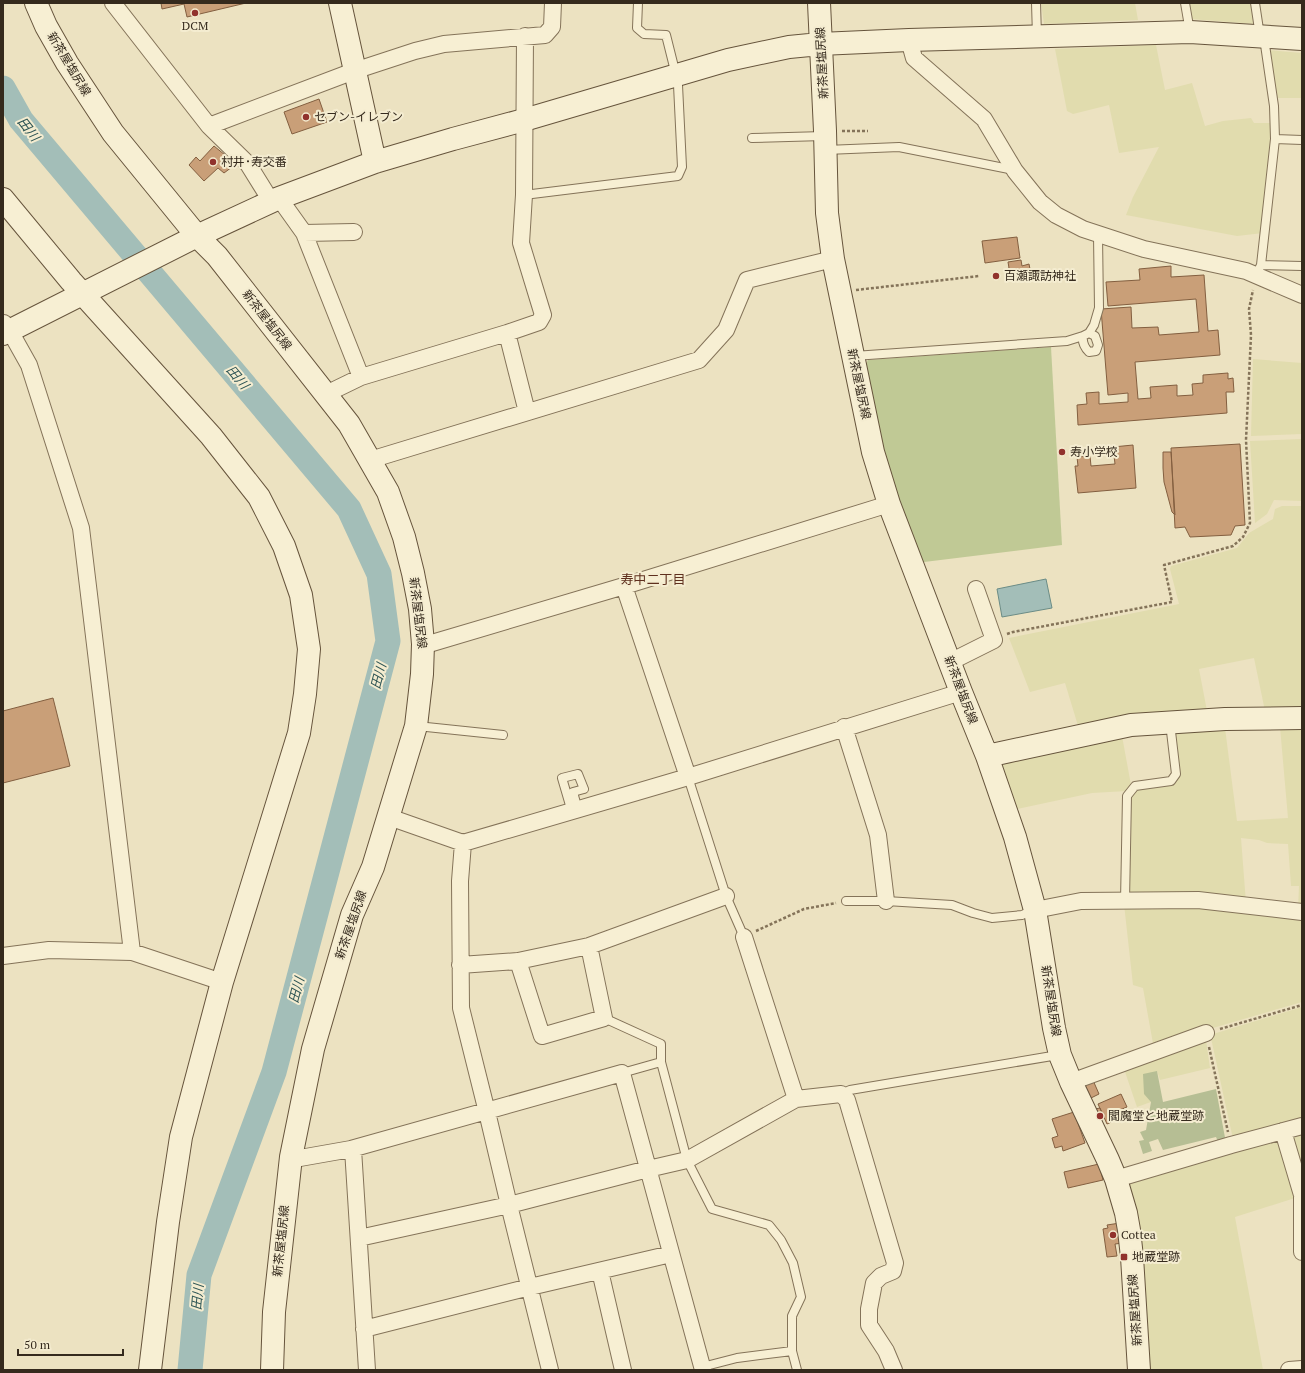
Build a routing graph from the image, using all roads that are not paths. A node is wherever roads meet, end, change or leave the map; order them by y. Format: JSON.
{"nodes":[{"id":1,"x":36,"y":3,"type":"edge"},
{"id":2,"x":113,"y":3,"type":"edge"},
{"id":3,"x":340,"y":3,"type":"edge"},
{"id":4,"x":553,"y":3,"type":"edge"},
{"id":5,"x":638,"y":3,"type":"edge"},
{"id":6,"x":819,"y":3,"type":"edge"},
{"id":7,"x":1036,"y":3,"type":"edge"},
{"id":8,"x":1185,"y":3,"type":"edge"},
{"id":9,"x":1255,"y":3,"type":"edge"},
{"id":10,"x":1190,"y":32,"type":"junction"},
{"id":11,"x":525,"y":36,"type":"junction"},
{"id":12,"x":1037,"y":36,"type":"junction"},
{"id":13,"x":1262,"y":37,"type":"junction"},
{"id":14,"x":1302,"y":38,"type":"edge"},
{"id":15,"x":909,"y":40,"type":"junction"},
{"id":16,"x":820,"y":44,"type":"junction"},
{"id":17,"x":354,"y":71,"type":"junction"},
{"id":18,"x":676,"y":76,"type":"junction"},
{"id":19,"x":524,"y":120,"type":"junction"},
{"id":20,"x":209,"y":126,"type":"junction"},
{"id":21,"x":752,"y":138,"type":"dead end"},
{"id":22,"x":825,"y":139,"type":"junction"},
{"id":23,"x":1274,"y":139,"type":"junction"},
{"id":24,"x":1302,"y":140,"type":"edge"},
{"id":25,"x":375,"y":162,"type":"junction"},
{"id":26,"x":1015,"y":171,"type":"junction"},
{"id":27,"x":524,"y":195,"type":"junction"},
{"id":28,"x":3,"y":199,"type":"edge"},
{"id":29,"x":275,"y":200,"type":"junction"},
{"id":30,"x":354,"y":232,"type":"dead end"},
{"id":31,"x":304,"y":233,"type":"junction"},
{"id":32,"x":1098,"y":235,"type":"junction"},
{"id":33,"x":189,"y":240,"type":"junction"},
{"id":34,"x":833,"y":259,"type":"junction"},
{"id":35,"x":1302,"y":266,"type":"edge"},
{"id":36,"x":1259,"y":270,"type":"junction"},
{"id":37,"x":90,"y":290,"type":"junction"},
{"id":38,"x":1302,"y":295,"type":"edge"},
{"id":39,"x":5,"y":329,"type":"edge"},
{"id":40,"x":507,"y":333,"type":"junction"},
{"id":41,"x":854,"y":356,"type":"junction"},
{"id":42,"x":361,"y":377,"type":"junction"},
{"id":43,"x":326,"y":394,"type":"junction"},
{"id":44,"x":527,"y":412,"type":"junction"},
{"id":45,"x":370,"y":460,"type":"junction"},
{"id":46,"x":889,"y":504,"type":"junction"},
{"id":47,"x":624,"y":586,"type":"junction"},
{"id":48,"x":976,"y":589,"type":"dead end"},
{"id":49,"x":432,"y":643,"type":"dead end"},
{"id":50,"x":950,"y":662,"type":"junction"},
{"id":51,"x":961,"y":692,"type":"junction"},
{"id":52,"x":1302,"y":718,"type":"edge"},
{"id":53,"x":1170,"y":722,"type":"junction"},
{"id":54,"x":416,"y":726,"type":"junction"},
{"id":55,"x":844,"y":727,"type":"junction"},
{"id":56,"x":503,"y":736,"type":"dead end"},
{"id":57,"x":987,"y":756,"type":"junction"},
{"id":58,"x":688,"y":778,"type":"junction"},
{"id":59,"x":389,"y":817,"type":"junction"},
{"id":60,"x":463,"y":843,"type":"junction"},
{"id":61,"x":726,"y":896,"type":"junction"},
{"id":62,"x":846,"y":901,"type":"road end"},
{"id":63,"x":886,"y":901,"type":"junction"},
{"id":64,"x":1125,"y":901,"type":"junction"},
{"id":65,"x":1035,"y":910,"type":"junction"},
{"id":66,"x":1302,"y":912,"type":"edge"},
{"id":67,"x":744,"y":937,"type":"joint"},
{"id":68,"x":589,"y":946,"type":"junction"},
{"id":69,"x":132,"y":952,"type":"junction"},
{"id":70,"x":3,"y":956,"type":"edge"},
{"id":71,"x":518,"y":961,"type":"junction"},
{"id":72,"x":460,"y":965,"type":"junction"},
{"id":73,"x":222,"y":982,"type":"junction"},
{"id":74,"x":604,"y":1018,"type":"junction"},
{"id":75,"x":1206,"y":1033,"type":"road end"},
{"id":76,"x":1060,"y":1055,"type":"junction"},
{"id":77,"x":661,"y":1062,"type":"junction"},
{"id":78,"x":622,"y":1073,"type":"junction"},
{"id":79,"x":1071,"y":1082,"type":"junction"},
{"id":80,"x":841,"y":1094,"type":"junction"},
{"id":81,"x":796,"y":1099,"type":"junction"},
{"id":82,"x":487,"y":1112,"type":"junction"},
{"id":83,"x":1302,"y":1126,"type":"edge"},
{"id":84,"x":1283,"y":1130,"type":"junction"},
{"id":85,"x":353,"y":1149,"type":"junction"},
{"id":86,"x":291,"y":1157,"type":"junction"},
{"id":87,"x":687,"y":1160,"type":"junction"},
{"id":88,"x":648,"y":1169,"type":"junction"},
{"id":89,"x":1116,"y":1179,"type":"junction"},
{"id":90,"x":1302,"y":1195,"type":"edge"},
{"id":91,"x":509,"y":1205,"type":"junction"},
{"id":92,"x":359,"y":1238,"type":"junction"},
{"id":93,"x":1302,"y":1252,"type":"edge"},
{"id":94,"x":671,"y":1254,"type":"junction"},
{"id":95,"x":600,"y":1271,"type":"junction"},
{"id":96,"x":530,"y":1287,"type":"junction"},
{"id":97,"x":364,"y":1329,"type":"junction"},
{"id":98,"x":792,"y":1351,"type":"junction"},
{"id":99,"x":703,"y":1368,"type":"edge"},
{"id":100,"x":1302,"y":1369,"type":"edge"},
{"id":101,"x":150,"y":1370,"type":"edge"},
{"id":102,"x":272,"y":1370,"type":"edge"},
{"id":103,"x":367,"y":1370,"type":"edge"},
{"id":104,"x":550,"y":1370,"type":"edge"},
{"id":105,"x":623,"y":1370,"type":"edge"},
{"id":106,"x":797,"y":1370,"type":"edge"},
{"id":107,"x":894,"y":1370,"type":"edge"},
{"id":108,"x":1139,"y":1370,"type":"edge"},
{"id":109,"x":1289,"y":1370,"type":"edge"}],
"edges":[{"from":1,"to":33,"type":"street","name":"新茶屋塩尻線"},
{"from":2,"to":20,"type":"street"},
{"from":3,"to":17,"type":"street"},
{"from":4,"to":11,"type":"street"},
{"from":5,"to":18,"type":"lane"},
{"from":6,"to":16,"type":"street","name":"新茶屋塩尻線"},
{"from":7,"to":12,"type":"lane"},
{"from":8,"to":10,"type":"lane"},
{"from":9,"to":13,"type":"lane"},
{"from":10,"to":12,"type":"street"},
{"from":10,"to":13,"type":"street"},
{"from":11,"to":17,"type":"street"},
{"from":11,"to":19,"type":"street"},
{"from":12,"to":15,"type":"street"},
{"from":13,"to":14,"type":"street"},
{"from":13,"to":23,"type":"lane"},
{"from":15,"to":16,"type":"street"},
{"from":15,"to":26,"type":"street"},
{"from":16,"to":18,"type":"street"},
{"from":16,"to":22,"type":"street","name":"新茶屋塩尻線"},
{"from":17,"to":20,"type":"street"},
{"from":17,"to":25,"type":"street"},
{"from":18,"to":19,"type":"street"},
{"from":18,"to":27,"type":"lane"},
{"from":19,"to":25,"type":"street"},
{"from":19,"to":27,"type":"street"},
{"from":20,"to":29,"type":"street"},
{"from":21,"to":22,"type":"lane"},
{"from":22,"to":26,"type":"lane"},
{"from":22,"to":34,"type":"street","name":"新茶屋塩尻線"},
{"from":23,"to":24,"type":"lane"},
{"from":23,"to":36,"type":"lane"},
{"from":25,"to":29,"type":"street"},
{"from":26,"to":32,"type":"street"},
{"from":27,"to":40,"type":"street"},
{"from":28,"to":37,"type":"street"},
{"from":29,"to":31,"type":"street"},
{"from":29,"to":33,"type":"street"},
{"from":30,"to":31,"type":"street"},
{"from":31,"to":42,"type":"street"},
{"from":32,"to":36,"type":"street"},
{"from":32,"to":41,"type":"lane"},
{"from":33,"to":37,"type":"street"},
{"from":33,"to":43,"type":"street","name":"新茶屋塩尻線"},
{"from":34,"to":41,"type":"street","name":"新茶屋塩尻線"},
{"from":34,"to":44,"type":"street"},
{"from":35,"to":36,"type":"lane"},
{"from":36,"to":38,"type":"street"},
{"from":37,"to":39,"type":"street"},
{"from":37,"to":73,"type":"street"},
{"from":39,"to":69,"type":"street"},
{"from":40,"to":42,"type":"street"},
{"from":40,"to":44,"type":"street"},
{"from":41,"to":46,"type":"street","name":"新茶屋塩尻線"},
{"from":42,"to":43,"type":"street"},
{"from":43,"to":45,"type":"street","name":"新茶屋塩尻線"},
{"from":44,"to":45,"type":"street"},
{"from":45,"to":54,"type":"street","name":"新茶屋塩尻線"},
{"from":46,"to":47,"type":"street"},
{"from":46,"to":50,"type":"street","name":"新茶屋塩尻線"},
{"from":47,"to":49,"type":"street"},
{"from":47,"to":58,"type":"street"},
{"from":48,"to":50,"type":"street"},
{"from":50,"to":51,"type":"street","name":"新茶屋塩尻線"},
{"from":51,"to":55,"type":"street"},
{"from":51,"to":57,"type":"street","name":"新茶屋塩尻線"},
{"from":52,"to":53,"type":"street"},
{"from":53,"to":57,"type":"street"},
{"from":53,"to":64,"type":"lane"},
{"from":54,"to":56,"type":"lane"},
{"from":54,"to":59,"type":"street","name":"新茶屋塩尻線"},
{"from":55,"to":58,"type":"street"},
{"from":55,"to":63,"type":"street"},
{"from":57,"to":65,"type":"street","name":"新茶屋塩尻線"},
{"from":58,"to":60,"type":"street"},
{"from":58,"to":61,"type":"lane"},
{"from":59,"to":60,"type":"street"},
{"from":59,"to":86,"type":"street","name":"新茶屋塩尻線"},
{"from":60,"to":72,"type":"street"},
{"from":61,"to":67,"type":"lane"},
{"from":61,"to":68,"type":"street"},
{"from":62,"to":63,"type":"lane"},
{"from":63,"to":65,"type":"lane"},
{"from":64,"to":65,"type":"street"},
{"from":64,"to":66,"type":"street"},
{"from":65,"to":76,"type":"street","name":"新茶屋塩尻線"},
{"from":67,"to":81,"type":"street"},
{"from":68,"to":71,"type":"street"},
{"from":68,"to":74,"type":"street"},
{"from":69,"to":70,"type":"street"},
{"from":69,"to":73,"type":"street"},
{"from":71,"to":72,"type":"street"},
{"from":71,"to":74,"type":"street"},
{"from":72,"to":82,"type":"street"},
{"from":73,"to":101,"type":"street"},
{"from":74,"to":77,"type":"lane"},
{"from":75,"to":79,"type":"street"},
{"from":76,"to":79,"type":"street","name":"新茶屋塩尻線"},
{"from":76,"to":80,"type":"lane"},
{"from":77,"to":78,"type":"lane"},
{"from":77,"to":87,"type":"lane"},
{"from":78,"to":82,"type":"street"},
{"from":78,"to":88,"type":"street"},
{"from":79,"to":89,"type":"street","name":"新茶屋塩尻線"},
{"from":80,"to":81,"type":"street"},
{"from":80,"to":107,"type":"street"},
{"from":81,"to":87,"type":"street"},
{"from":82,"to":85,"type":"street"},
{"from":82,"to":91,"type":"street"},
{"from":83,"to":84,"type":"street"},
{"from":84,"to":89,"type":"street"},
{"from":84,"to":90,"type":"street"},
{"from":85,"to":86,"type":"street"},
{"from":85,"to":92,"type":"street"},
{"from":86,"to":102,"type":"street","name":"新茶屋塩尻線"},
{"from":87,"to":88,"type":"street"},
{"from":87,"to":98,"type":"lane"},
{"from":88,"to":91,"type":"street"},
{"from":88,"to":94,"type":"street"},
{"from":89,"to":108,"type":"street","name":"新茶屋塩尻線"},
{"from":90,"to":93,"type":"street"},
{"from":91,"to":92,"type":"street"},
{"from":91,"to":96,"type":"street"},
{"from":92,"to":97,"type":"street"},
{"from":94,"to":95,"type":"street"},
{"from":94,"to":99,"type":"street"},
{"from":95,"to":96,"type":"street"},
{"from":95,"to":105,"type":"street"},
{"from":96,"to":97,"type":"street"},
{"from":96,"to":104,"type":"street"},
{"from":97,"to":103,"type":"street"},
{"from":98,"to":99,"type":"lane"},
{"from":98,"to":106,"type":"lane"},
{"from":100,"to":109,"type":"street"}]}
